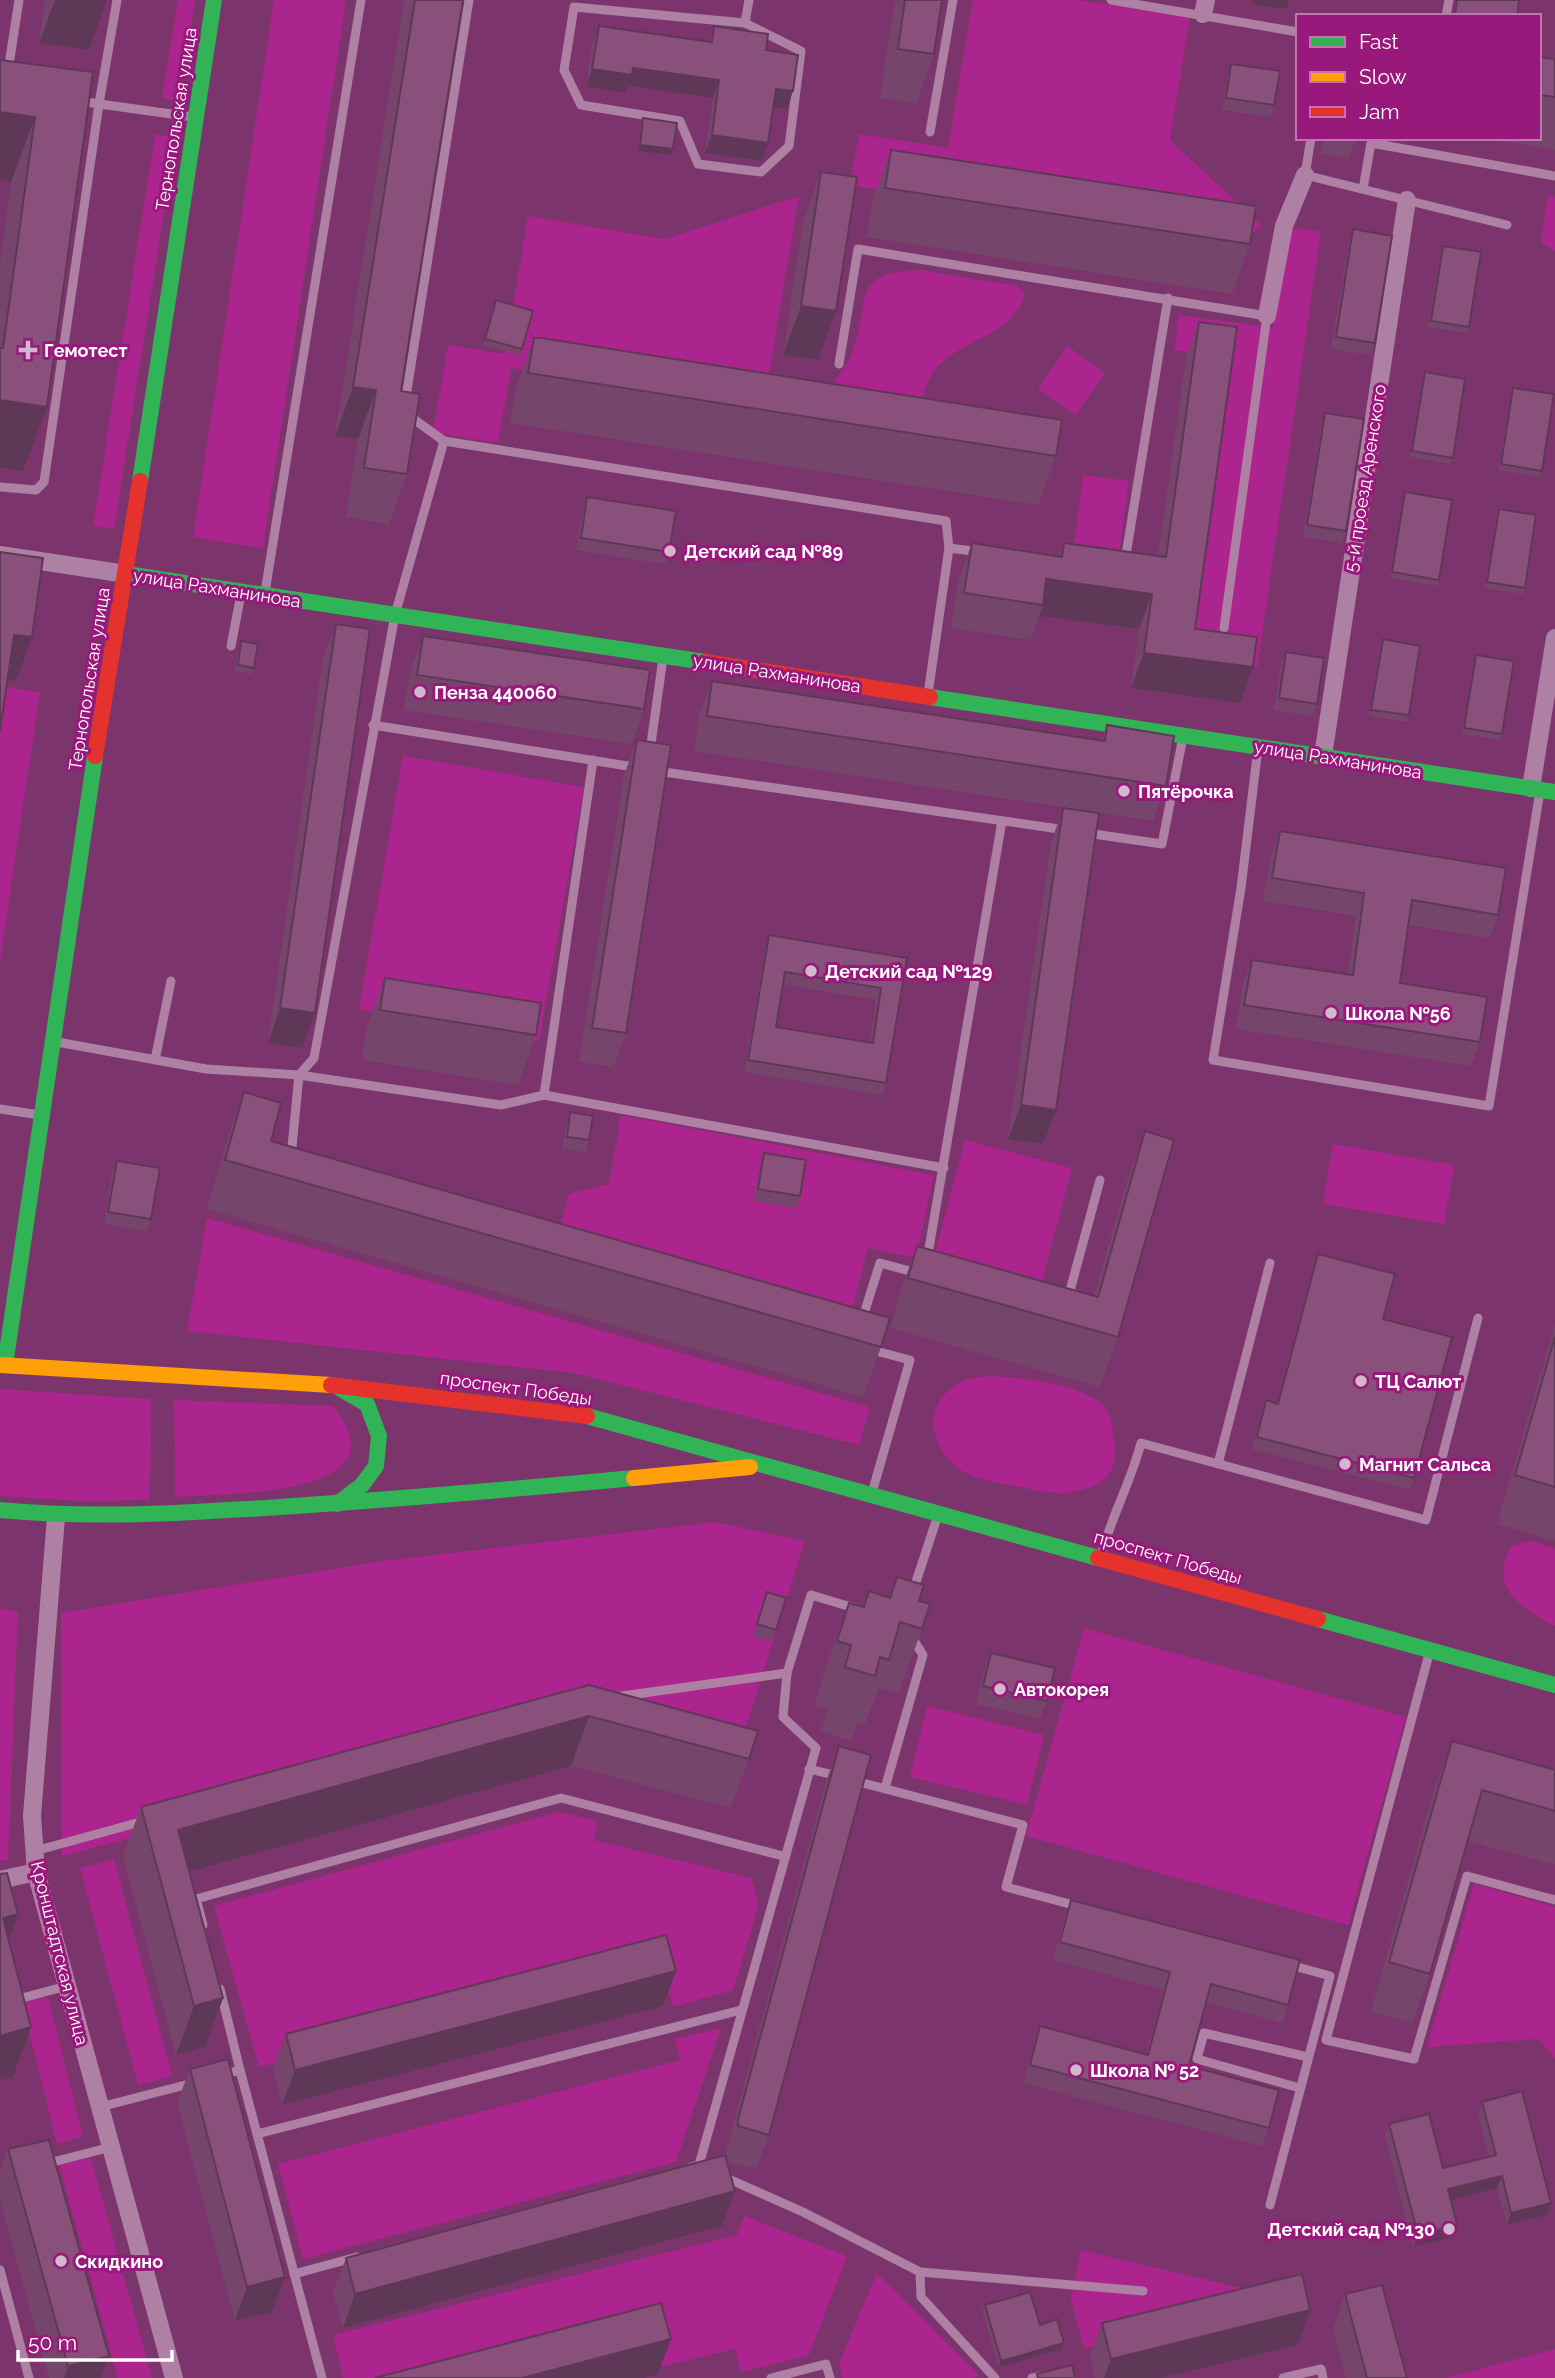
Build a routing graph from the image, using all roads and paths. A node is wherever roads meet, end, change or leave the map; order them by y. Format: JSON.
{"nodes":[{"id":1,"x":19,"y":0,"type":"edge"},
{"id":2,"x":117,"y":0,"type":"edge"},
{"id":3,"x":214,"y":0,"type":"edge"},
{"id":4,"x":361,"y":0,"type":"edge"},
{"id":5,"x":469,"y":0,"type":"edge"},
{"id":6,"x":750,"y":0,"type":"edge"},
{"id":7,"x":953,"y":0,"type":"edge"},
{"id":8,"x":1111,"y":0,"type":"edge"},
{"id":9,"x":1204,"y":7,"type":"edge"},
{"id":10,"x":746,"y":23,"type":"junction"},
{"id":11,"x":1296,"y":31,"type":"edge"},
{"id":12,"x":6,"y":79,"type":"edge"},
{"id":13,"x":72,"y":100,"type":"edge"},
{"id":14,"x":99,"y":104,"type":"junction"},
{"id":15,"x":196,"y":118,"type":"junction"},
{"id":16,"x":930,"y":132,"type":"dead end"},
{"id":17,"x":1311,"y":140,"type":"edge"},
{"id":18,"x":1305,"y":174,"type":"junction"},
{"id":19,"x":1555,"y":176,"type":"edge"},
{"id":20,"x":1363,"y":189,"type":"junction"},
{"id":21,"x":1407,"y":200,"type":"junction"},
{"id":22,"x":1507,"y":225,"type":"dead end"},
{"id":23,"x":1168,"y":299,"type":"junction"},
{"id":24,"x":1268,"y":316,"type":"junction"},
{"id":25,"x":839,"y":364,"type":"dead end"},
{"id":26,"x":444,"y":441,"type":"junction"},
{"id":27,"x":0,"y":487,"type":"edge"},
{"id":28,"x":949,"y":548,"type":"junction"},
{"id":29,"x":990,"y":553,"type":"edge"},
{"id":30,"x":0,"y":555,"type":"edge"},
{"id":31,"x":1123,"y":570,"type":"edge"},
{"id":32,"x":126,"y":574,"type":"junction"},
{"id":33,"x":242,"y":592,"type":"junction"},
{"id":34,"x":264,"y":595,"type":"junction"},
{"id":35,"x":395,"y":615,"type":"junction"},
{"id":36,"x":1224,"y":628,"type":"dead end"},
{"id":37,"x":1555,"y":638,"type":"edge"},
{"id":38,"x":231,"y":646,"type":"dead end"},
{"id":39,"x":664,"y":656,"type":"junction"},
{"id":40,"x":928,"y":696,"type":"junction"},
{"id":41,"x":373,"y":724,"type":"junction"},
{"id":42,"x":1184,"y":735,"type":"junction"},
{"id":43,"x":1258,"y":747,"type":"junction"},
{"id":44,"x":1323,"y":756,"type":"junction"},
{"id":45,"x":593,"y":760,"type":"junction"},
{"id":46,"x":648,"y":770,"type":"junction"},
{"id":47,"x":1542,"y":790,"type":"edge"},
{"id":48,"x":1002,"y":821,"type":"junction"},
{"id":49,"x":171,"y":981,"type":"dead end"},
{"id":50,"x":52,"y":1041,"type":"junction"},
{"id":51,"x":155,"y":1060,"type":"junction"},
{"id":52,"x":299,"y":1075,"type":"junction"},
{"id":53,"x":544,"y":1095,"type":"junction"},
{"id":54,"x":0,"y":1109,"type":"edge"},
{"id":55,"x":44,"y":1116,"type":"junction"},
{"id":56,"x":290,"y":1166,"type":"edge"},
{"id":57,"x":944,"y":1168,"type":"junction"},
{"id":58,"x":1100,"y":1180,"type":"dead end"},
{"id":59,"x":1270,"y":1263,"type":"dead end"},
{"id":60,"x":1064,"y":1312,"type":"edge"},
{"id":61,"x":1478,"y":1318,"type":"dead end"},
{"id":62,"x":858,"y":1333,"type":"edge"},
{"id":63,"x":855,"y":1345,"type":"edge"},
{"id":64,"x":3,"y":1365,"type":"edge"},
{"id":65,"x":335,"y":1385,"type":"junction"},
{"id":66,"x":1218,"y":1464,"type":"junction"},
{"id":67,"x":770,"y":1465,"type":"junction"},
{"id":68,"x":872,"y":1494,"type":"junction"},
{"id":69,"x":337,"y":1504,"type":"junction"},
{"id":70,"x":0,"y":1510,"type":"edge"},
{"id":71,"x":939,"y":1513,"type":"junction"},
{"id":72,"x":56,"y":1517,"type":"junction"},
{"id":73,"x":1101,"y":1558,"type":"junction"},
{"id":74,"x":907,"y":1609,"type":"edge"},
{"id":75,"x":865,"y":1612,"type":"edge"},
{"id":76,"x":903,"y":1623,"type":"edge"},
{"id":77,"x":1430,"y":1650,"type":"junction"},
{"id":78,"x":787,"y":1672,"type":"junction"},
{"id":79,"x":1555,"y":1685,"type":"edge"},
{"id":80,"x":599,"y":1700,"type":"edge"},
{"id":81,"x":809,"y":1769,"type":"junction"},
{"id":82,"x":885,"y":1788,"type":"junction"},
{"id":83,"x":153,"y":1819,"type":"edge"},
{"id":84,"x":35,"y":1851,"type":"junction"},
{"id":85,"x":783,"y":1856,"type":"junction"},
{"id":86,"x":36,"y":1872,"type":"junction"},
{"id":87,"x":0,"y":1881,"type":"edge"},
{"id":88,"x":1555,"y":1900,"type":"edge"},
{"id":89,"x":1087,"y":1909,"type":"edge"},
{"id":90,"x":206,"y":1938,"type":"edge"},
{"id":91,"x":1276,"y":1961,"type":"edge"},
{"id":92,"x":1330,"y":1976,"type":"junction"},
{"id":93,"x":217,"y":1978,"type":"edge"},
{"id":94,"x":1342,"y":1980,"type":"junction"},
{"id":95,"x":67,"y":1986,"type":"junction"},
{"id":96,"x":0,"y":2004,"type":"edge"},
{"id":97,"x":741,"y":2010,"type":"junction"},
{"id":98,"x":1308,"y":2057,"type":"junction"},
{"id":99,"x":240,"y":2070,"type":"junction"},
{"id":100,"x":216,"y":2077,"type":"edge"},
{"id":101,"x":204,"y":2080,"type":"edge"},
{"id":102,"x":1300,"y":2088,"type":"junction"},
{"id":103,"x":100,"y":2107,"type":"junction"},
{"id":104,"x":257,"y":2134,"type":"junction"},
{"id":105,"x":111,"y":2147,"type":"junction"},
{"id":106,"x":699,"y":2165,"type":"junction"},
{"id":107,"x":35,"y":2167,"type":"edge"},
{"id":108,"x":685,"y":2169,"type":"edge"},
{"id":109,"x":1270,"y":2206,"type":"dead end"},
{"id":110,"x":362,"y":2256,"type":"edge"},
{"id":111,"x":0,"y":2270,"type":"edge"},
{"id":112,"x":920,"y":2272,"type":"junction"},
{"id":113,"x":294,"y":2274,"type":"junction"},
{"id":114,"x":1143,"y":2291,"type":"dead end"},
{"id":115,"x":29,"y":2378,"type":"edge"},
{"id":116,"x":174,"y":2378,"type":"edge"},
{"id":117,"x":322,"y":2378,"type":"edge"},
{"id":118,"x":771,"y":2378,"type":"edge"},
{"id":119,"x":830,"y":2378,"type":"edge"},
{"id":120,"x":995,"y":2378,"type":"edge"},
{"id":121,"x":1032,"y":2378,"type":"edge"},
{"id":122,"x":1061,"y":2378,"type":"edge"},
{"id":123,"x":1283,"y":2378,"type":"edge"},
{"id":124,"x":1323,"y":2378,"type":"edge"}],
"edges":[{"from":1,"to":12,"type":"lane"},
{"from":2,"to":14,"type":"lane"},
{"from":3,"to":15,"type":"main road","name":"Тернопольская улица"},
{"from":4,"to":34,"type":"lane"},
{"from":5,"to":26,"type":"lane"},
{"from":6,"to":10,"type":"lane"},
{"from":7,"to":16,"type":"lane"},
{"from":8,"to":9,"type":"lane"},
{"from":9,"to":11,"type":"lane"},
{"from":10,"to":10,"type":"lane"},
{"from":13,"to":14,"type":"lane"},
{"from":14,"to":15,"type":"lane"},
{"from":14,"to":27,"type":"lane"},
{"from":15,"to":32,"type":"main road","name":"Тернопольская улица"},
{"from":17,"to":18,"type":"lane"},
{"from":18,"to":20,"type":"lane"},
{"from":18,"to":24,"type":"street"},
{"from":19,"to":20,"type":"lane"},
{"from":20,"to":21,"type":"lane"},
{"from":21,"to":22,"type":"lane"},
{"from":21,"to":44,"type":"street","name":"5-й проезд Аренского"},
{"from":23,"to":24,"type":"lane"},
{"from":23,"to":25,"type":"lane"},
{"from":23,"to":31,"type":"lane"},
{"from":24,"to":36,"type":"lane"},
{"from":26,"to":28,"type":"lane"},
{"from":26,"to":35,"type":"lane"},
{"from":28,"to":29,"type":"lane"},
{"from":28,"to":40,"type":"lane"},
{"from":30,"to":32,"type":"street","name":"улица Рахманинова"},
{"from":32,"to":33,"type":"main road","name":"улица Рахманинова"},
{"from":32,"to":50,"type":"main road","name":"Тернопольская улица"},
{"from":33,"to":34,"type":"main road","name":"улица Рахманинова"},
{"from":33,"to":38,"type":"lane"},
{"from":34,"to":35,"type":"main road","name":"улица Рахманинова"},
{"from":35,"to":39,"type":"main road","name":"улица Рахманинова"},
{"from":35,"to":41,"type":"lane"},
{"from":37,"to":47,"type":"street"},
{"from":39,"to":40,"type":"main road","name":"улица Рахманинова"},
{"from":39,"to":46,"type":"lane"},
{"from":40,"to":42,"type":"main road","name":"улица Рахманинова"},
{"from":41,"to":45,"type":"lane"},
{"from":41,"to":52,"type":"lane"},
{"from":42,"to":43,"type":"main road","name":"улица Рахманинова"},
{"from":42,"to":48,"type":"lane"},
{"from":43,"to":44,"type":"main road","name":"улица Рахманинова"},
{"from":43,"to":47,"type":"lane"},
{"from":44,"to":47,"type":"main road","name":"улица Рахманинова"},
{"from":45,"to":46,"type":"lane"},
{"from":45,"to":53,"type":"lane"},
{"from":46,"to":48,"type":"lane"},
{"from":48,"to":57,"type":"lane"},
{"from":49,"to":51,"type":"lane"},
{"from":50,"to":51,"type":"lane"},
{"from":50,"to":55,"type":"main road","name":"Тернопольская улица"},
{"from":51,"to":52,"type":"lane"},
{"from":52,"to":53,"type":"lane"},
{"from":52,"to":56,"type":"lane"},
{"from":53,"to":57,"type":"lane"},
{"from":54,"to":55,"type":"lane"},
{"from":55,"to":64,"type":"main road","name":"Тернопольская улица"},
{"from":57,"to":62,"type":"lane"},
{"from":58,"to":60,"type":"lane"},
{"from":59,"to":66,"type":"lane"},
{"from":61,"to":66,"type":"lane"},
{"from":63,"to":68,"type":"lane"},
{"from":64,"to":65,"type":"main road","name":"проспект Победы"},
{"from":65,"to":67,"type":"main road","name":"проспект Победы"},
{"from":65,"to":69,"type":"main road"},
{"from":66,"to":73,"type":"lane"},
{"from":67,"to":68,"type":"main road","name":"проспект Победы"},
{"from":67,"to":69,"type":"main road","name":"проспект Победы"},
{"from":68,"to":71,"type":"main road","name":"проспект Победы"},
{"from":69,"to":72,"type":"main road","name":"проспект Победы"},
{"from":70,"to":72,"type":"main road","name":"проспект Победы"},
{"from":71,"to":73,"type":"main road","name":"проспект Победы"},
{"from":71,"to":74,"type":"lane"},
{"from":72,"to":84,"type":"street","name":"Кронштадтская улица"},
{"from":73,"to":77,"type":"main road","name":"проспект Победы"},
{"from":75,"to":78,"type":"lane"},
{"from":76,"to":82,"type":"lane"},
{"from":77,"to":79,"type":"main road","name":"проспект Победы"},
{"from":77,"to":94,"type":"lane"},
{"from":78,"to":80,"type":"lane"},
{"from":78,"to":81,"type":"lane"},
{"from":81,"to":82,"type":"lane"},
{"from":81,"to":85,"type":"lane"},
{"from":82,"to":89,"type":"lane"},
{"from":83,"to":84,"type":"lane"},
{"from":84,"to":86,"type":"street","name":"Кронштадтская улица"},
{"from":85,"to":90,"type":"lane"},
{"from":85,"to":97,"type":"lane"},
{"from":86,"to":87,"type":"street"},
{"from":86,"to":95,"type":"street","name":"Кронштадтская улица"},
{"from":88,"to":94,"type":"lane"},
{"from":91,"to":92,"type":"lane"},
{"from":92,"to":94,"type":"lane"},
{"from":92,"to":98,"type":"lane"},
{"from":93,"to":99,"type":"lane"},
{"from":95,"to":96,"type":"lane"},
{"from":95,"to":103,"type":"street","name":"Кронштадтская улица"},
{"from":97,"to":104,"type":"lane"},
{"from":97,"to":106,"type":"lane"},
{"from":98,"to":102,"type":"lane"},
{"from":98,"to":102,"type":"lane"},
{"from":99,"to":100,"type":"lane"},
{"from":99,"to":104,"type":"lane"},
{"from":101,"to":103,"type":"lane"},
{"from":102,"to":109,"type":"lane"},
{"from":103,"to":105,"type":"street","name":"Кронштадтская улица"},
{"from":104,"to":113,"type":"lane"},
{"from":105,"to":107,"type":"lane"},
{"from":105,"to":116,"type":"street","name":"Кронштадтская улица"},
{"from":106,"to":108,"type":"lane"},
{"from":106,"to":112,"type":"lane"},
{"from":110,"to":113,"type":"lane"},
{"from":111,"to":115,"type":"lane"},
{"from":112,"to":114,"type":"lane"},
{"from":112,"to":120,"type":"lane"},
{"from":113,"to":117,"type":"lane"},
{"from":118,"to":119,"type":"lane"},
{"from":121,"to":122,"type":"lane"},
{"from":123,"to":124,"type":"lane"}]}
